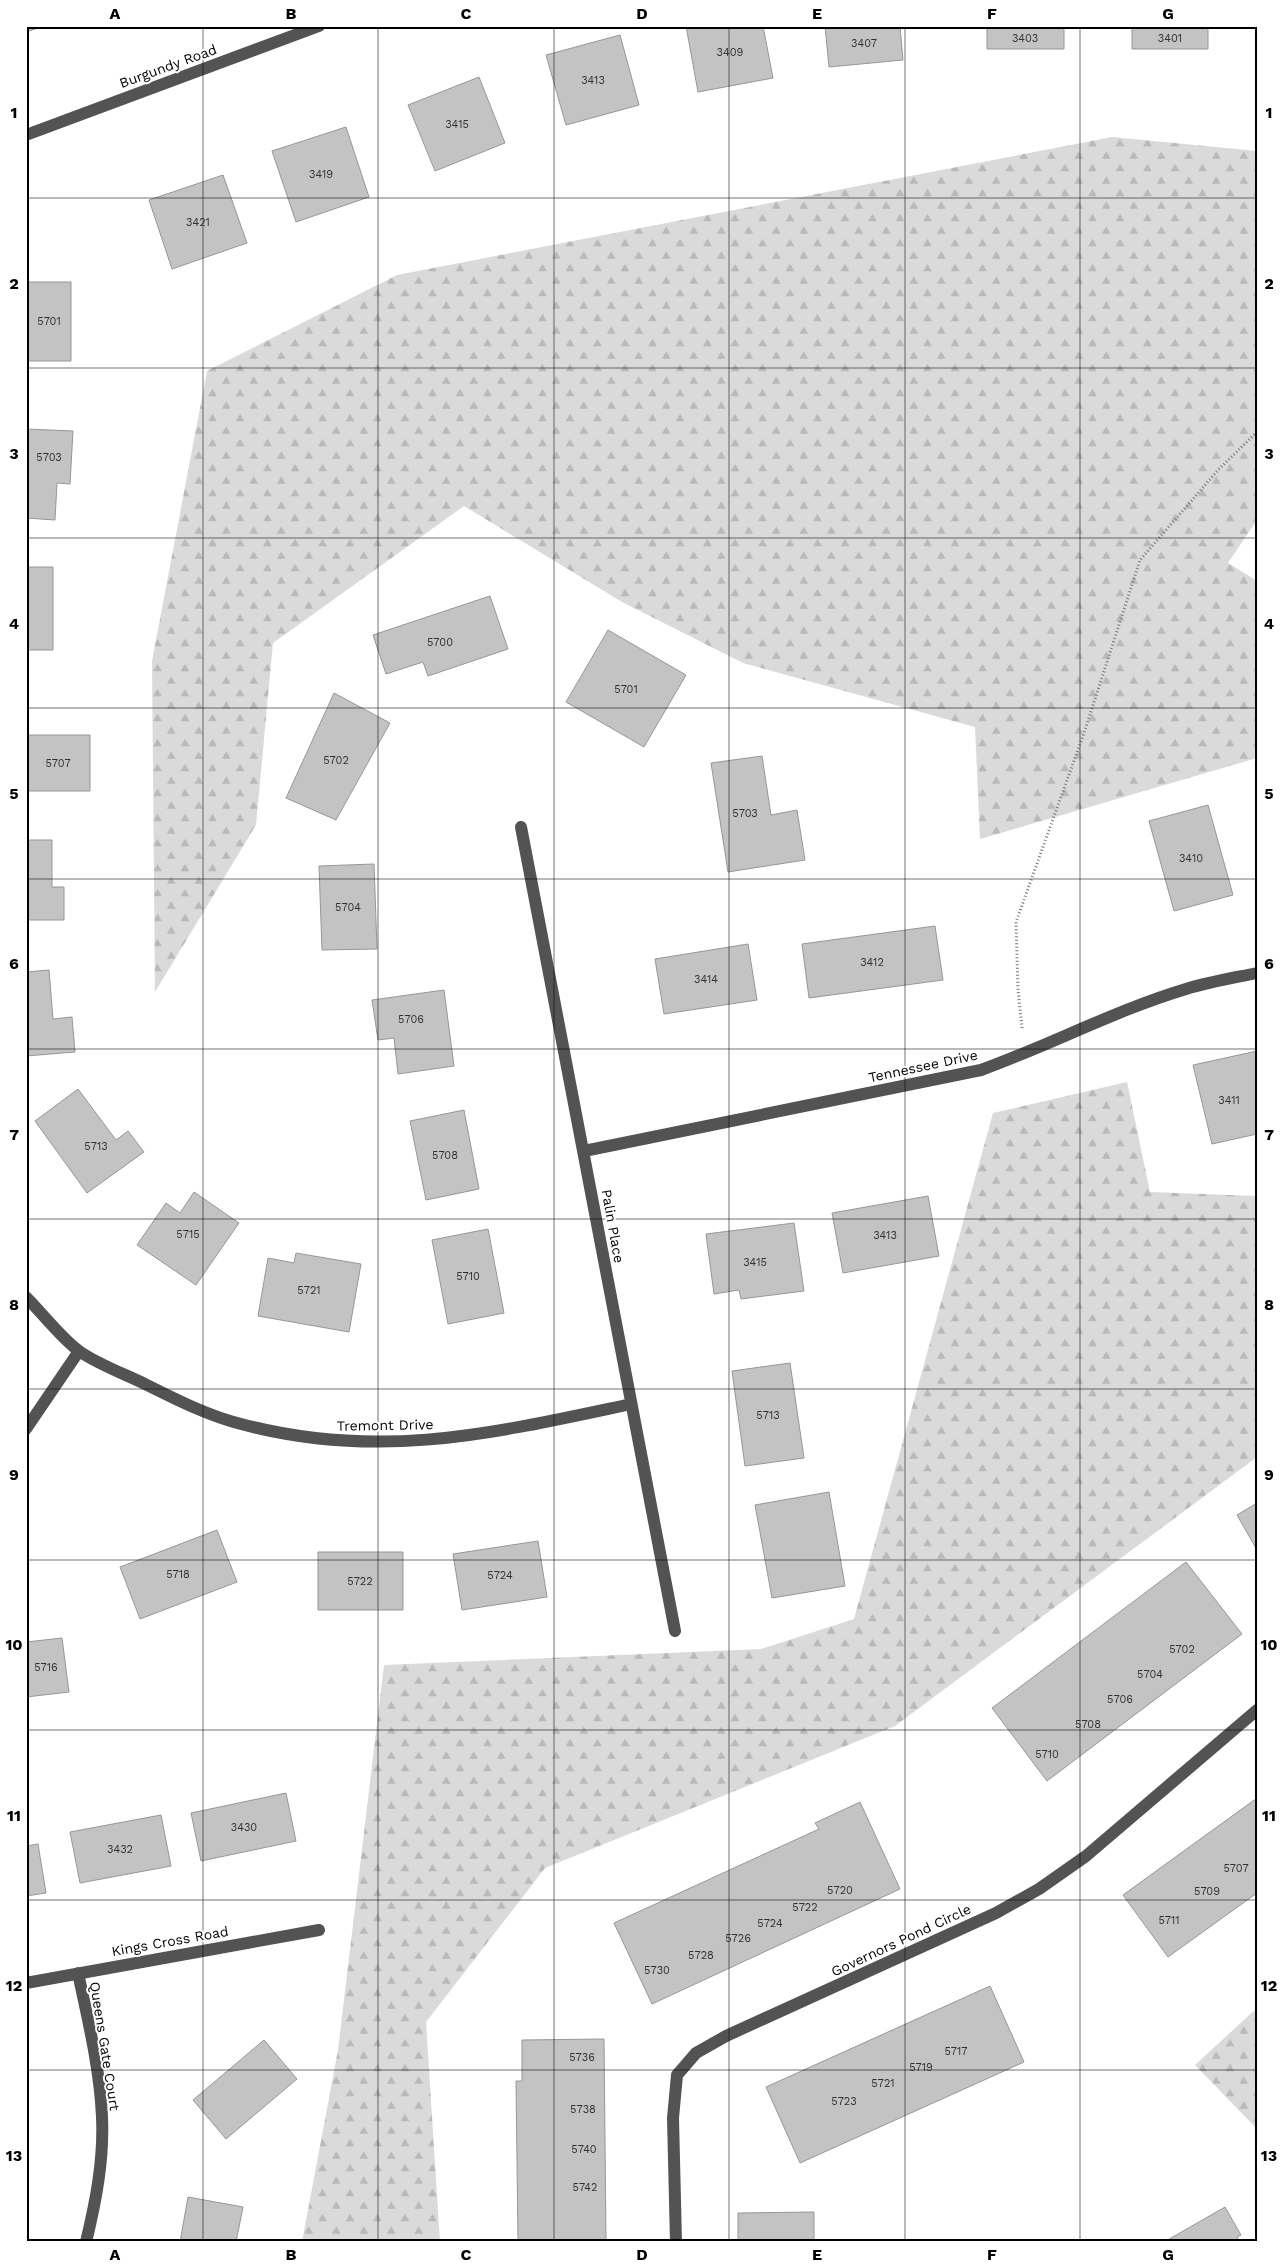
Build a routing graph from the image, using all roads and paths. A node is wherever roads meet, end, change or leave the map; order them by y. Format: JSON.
{"nodes":[{"id":1,"x":319,"y":26,"type":"edge"},
{"id":2,"x":26,"y":135,"type":"edge"},
{"id":3,"x":1257,"y":432,"type":"edge"},
{"id":4,"x":521,"y":827,"type":"dead end"},
{"id":5,"x":1257,"y":973,"type":"edge"},
{"id":6,"x":1029,"y":1052,"type":"junction"},
{"id":7,"x":584,"y":1151,"type":"junction"},
{"id":8,"x":26,"y":1297,"type":"edge"},
{"id":9,"x":79,"y":1351,"type":"junction"},
{"id":10,"x":631,"y":1404,"type":"junction"},
{"id":11,"x":26,"y":1428,"type":"edge"},
{"id":12,"x":675,"y":1631,"type":"dead end"},
{"id":13,"x":1257,"y":1710,"type":"edge"},
{"id":14,"x":319,"y":1930,"type":"dead end"},
{"id":15,"x":78,"y":1973,"type":"junction"},
{"id":16,"x":26,"y":1983,"type":"edge"},
{"id":17,"x":86,"y":2242,"type":"edge"},
{"id":18,"x":676,"y":2242,"type":"edge"}],
"edges":[{"from":1,"to":2,"type":"street","name":"Burgundy Road"},
{"from":3,"to":6,"type":"path"},
{"from":4,"to":7,"type":"street","name":"Palin Place"},
{"from":5,"to":6,"type":"street","name":"Tennessee Drive"},
{"from":6,"to":7,"type":"street","name":"Tennessee Drive"},
{"from":7,"to":10,"type":"street","name":"Palin Place"},
{"from":8,"to":9,"type":"street","name":"Tremont Drive"},
{"from":9,"to":10,"type":"street","name":"Tremont Drive"},
{"from":9,"to":11,"type":"street"},
{"from":10,"to":12,"type":"street","name":"Palin Place"},
{"from":13,"to":18,"type":"street","name":"Governors Pond Circle"},
{"from":14,"to":15,"type":"street","name":"Kings Cross Road"},
{"from":15,"to":16,"type":"street","name":"Kings Cross Road"},
{"from":15,"to":17,"type":"street","name":"Queens Gate Court"}]}
